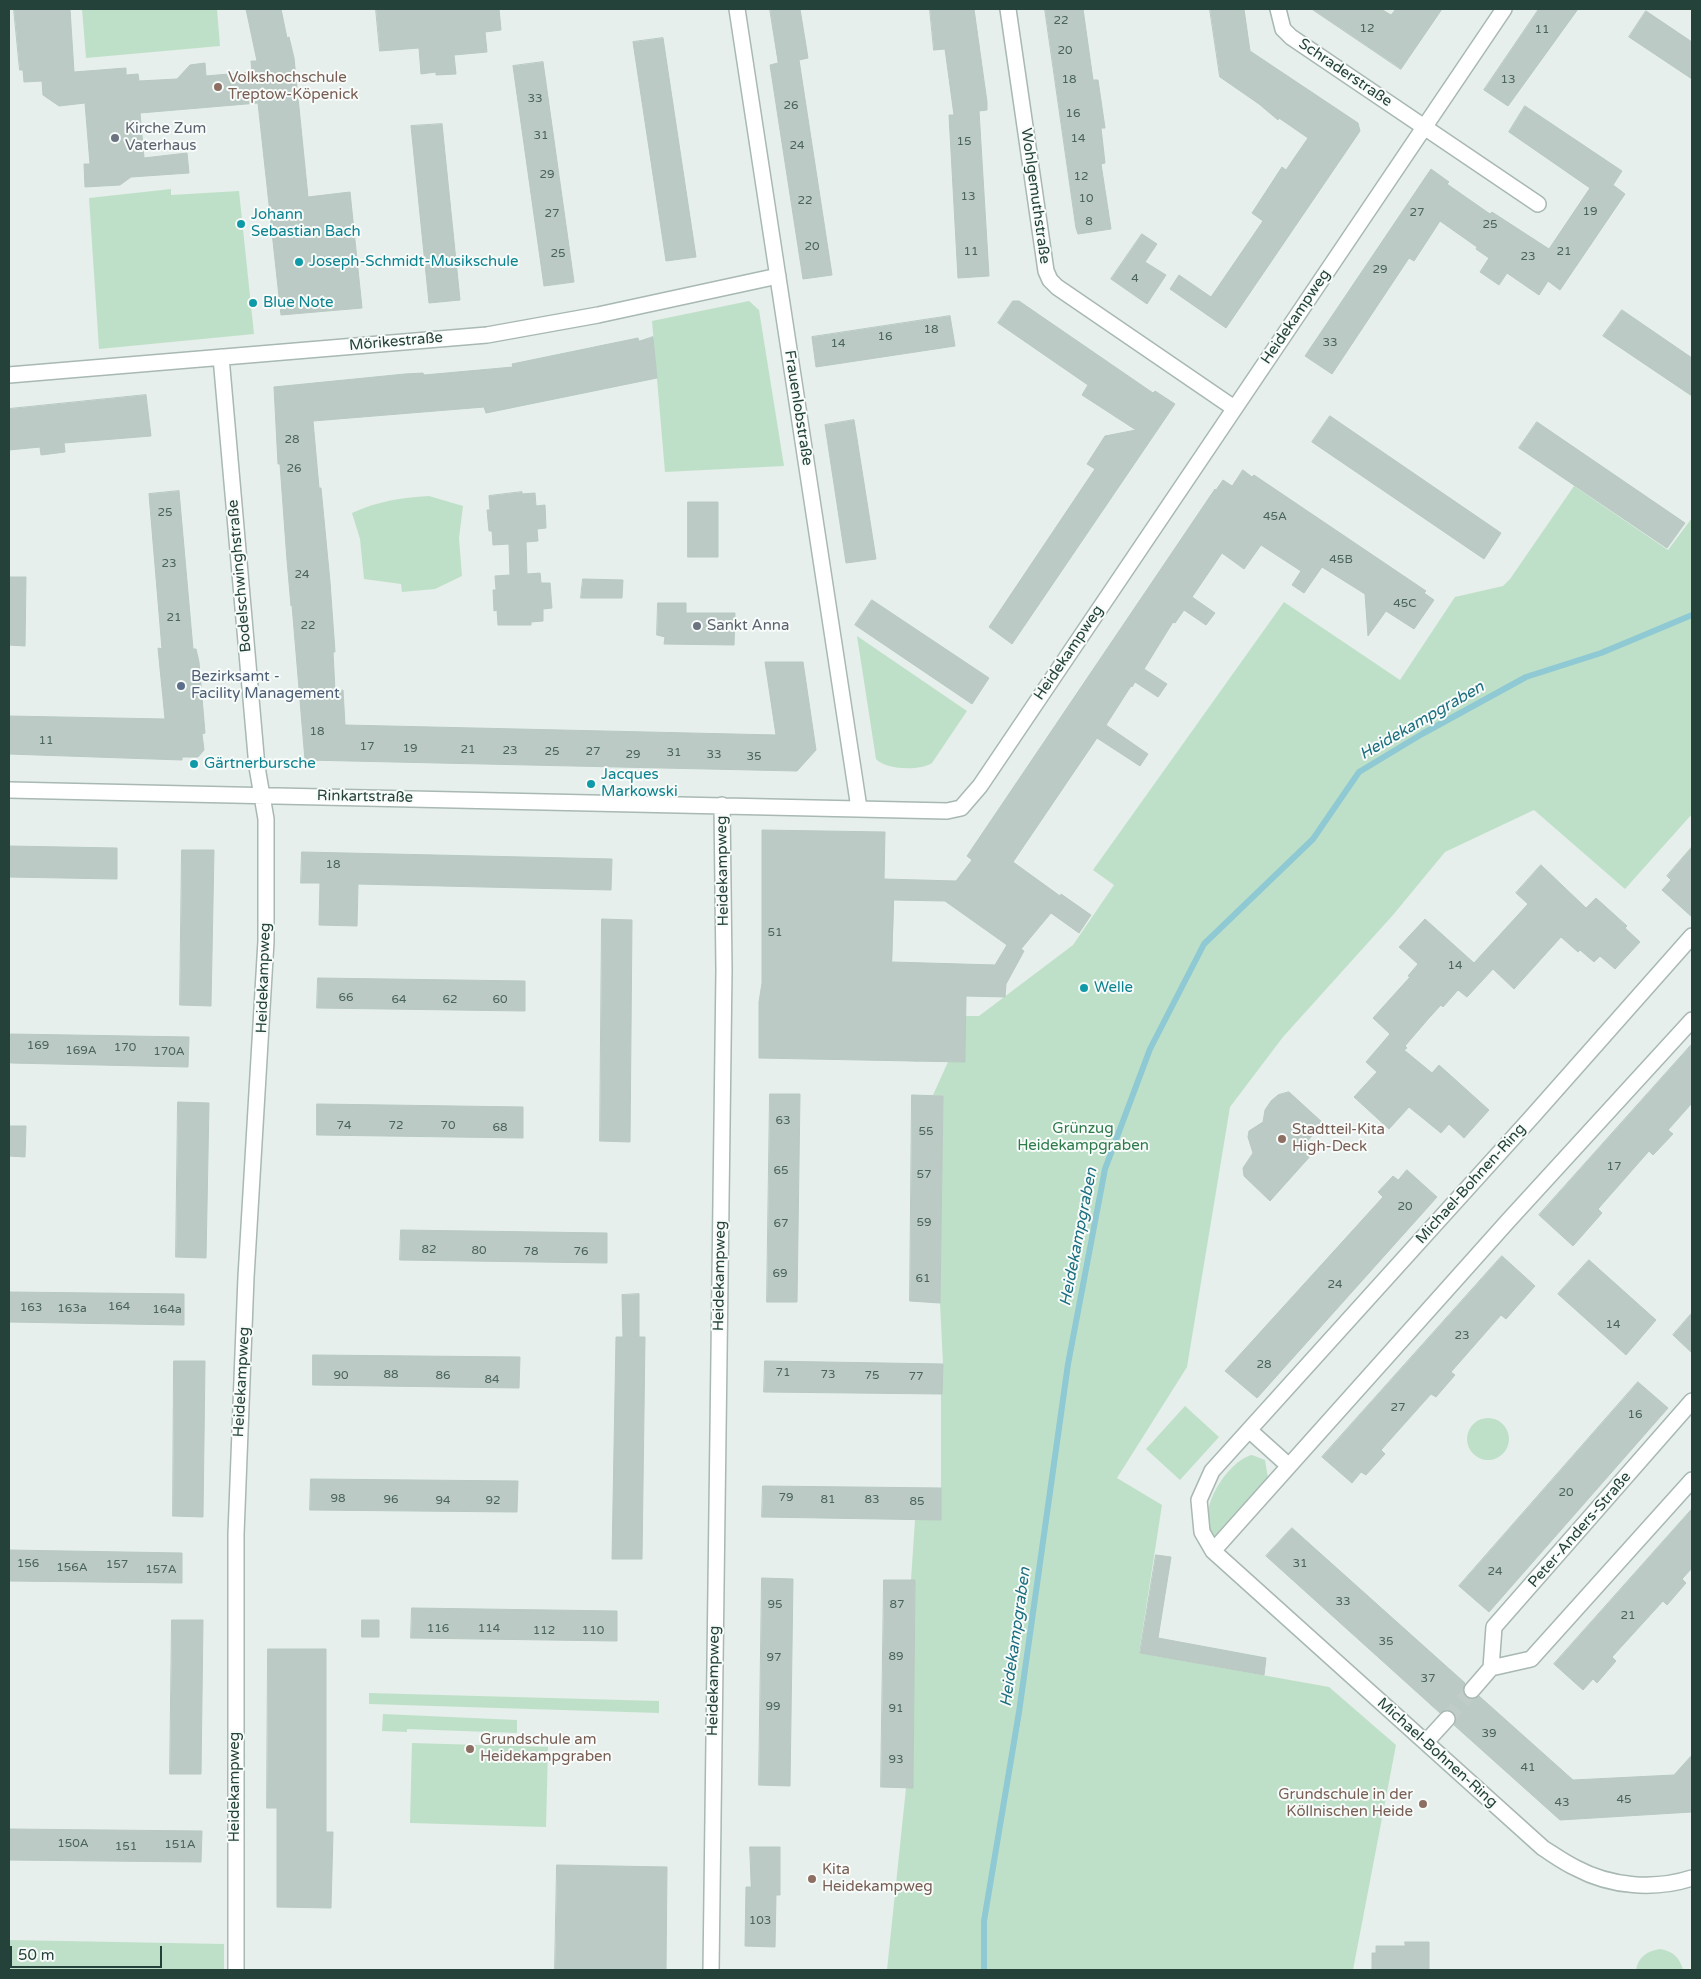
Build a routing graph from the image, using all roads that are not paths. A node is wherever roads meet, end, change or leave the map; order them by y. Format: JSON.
{"nodes":[{"id":1,"x":737,"y":9,"type":"edge"},
{"id":2,"x":1008,"y":9,"type":"edge"},
{"id":3,"x":1278,"y":9,"type":"edge"},
{"id":4,"x":1504,"y":9,"type":"edge"},
{"id":5,"x":1424,"y":127,"type":"junction"},
{"id":6,"x":1538,"y":204,"type":"dead end"},
{"id":7,"x":778,"y":276,"type":"junction"},
{"id":8,"x":221,"y":357,"type":"junction"},
{"id":9,"x":9,"y":375,"type":"edge"},
{"id":10,"x":1234,"y":408,"type":"junction"},
{"id":11,"x":9,"y":790,"type":"edge"},
{"id":12,"x":262,"y":795,"type":"junction"},
{"id":13,"x":722,"y":806,"type":"junction"},
{"id":14,"x":859,"y":808,"type":"junction"},
{"id":15,"x":1692,"y":936,"type":"edge"},
{"id":16,"x":1692,"y":1020,"type":"edge"},
{"id":17,"x":1692,"y":1401,"type":"edge"},
{"id":18,"x":1249,"y":1430,"type":"junction"},
{"id":19,"x":1288,"y":1466,"type":"junction"},
{"id":20,"x":1692,"y":1480,"type":"edge"},
{"id":21,"x":1213,"y":1551,"type":"junction"},
{"id":22,"x":1491,"y":1668,"type":"junction"},
{"id":23,"x":1472,"y":1690,"type":"tunnel mouth"},
{"id":24,"x":1447,"y":1718,"type":"tunnel mouth"},
{"id":25,"x":1426,"y":1742,"type":"junction"},
{"id":26,"x":1692,"y":1878,"type":"edge"},
{"id":27,"x":236,"y":1970,"type":"edge"},
{"id":28,"x":711,"y":1970,"type":"edge"}],
"edges":[{"from":1,"to":7,"type":"street","name":"Frauenlobstraße"},
{"from":2,"to":10,"type":"street","name":"Wohlgemuthstraße"},
{"from":3,"to":5,"type":"street","name":"Schraderstraße"},
{"from":4,"to":5,"type":"street","name":"Heidekampweg"},
{"from":5,"to":6,"type":"street"},
{"from":5,"to":10,"type":"street","name":"Heidekampweg"},
{"from":7,"to":8,"type":"street","name":"Mörikestraße"},
{"from":7,"to":14,"type":"street","name":"Frauenlobstraße"},
{"from":8,"to":9,"type":"street","name":"Mörikestraße"},
{"from":8,"to":12,"type":"street","name":"Bodelschwinghstraße"},
{"from":10,"to":14,"type":"street","name":"Heidekampweg"},
{"from":11,"to":12,"type":"street","name":"Rinkartstraße"},
{"from":12,"to":13,"type":"street","name":"Rinkartstraße"},
{"from":12,"to":27,"type":"street","name":"Heidekampweg"},
{"from":13,"to":14,"type":"street","name":"Heidekampweg"},
{"from":13,"to":28,"type":"street","name":"Heidekampweg"},
{"from":15,"to":18,"type":"street","name":"Michael-Bohnen-Ring"},
{"from":16,"to":19,"type":"street"},
{"from":17,"to":22,"type":"street","name":"Peter-Anders-Straße"},
{"from":18,"to":19,"type":"street"},
{"from":18,"to":21,"type":"street","name":"Michael-Bohnen-Ring"},
{"from":19,"to":21,"type":"street"},
{"from":20,"to":22,"type":"street"},
{"from":21,"to":25,"type":"street","name":"Michael-Bohnen-Ring"},
{"from":22,"to":23,"type":"street"},
{"from":24,"to":25,"type":"street"},
{"from":25,"to":26,"type":"street","name":"Michael-Bohnen-Ring"}]}
